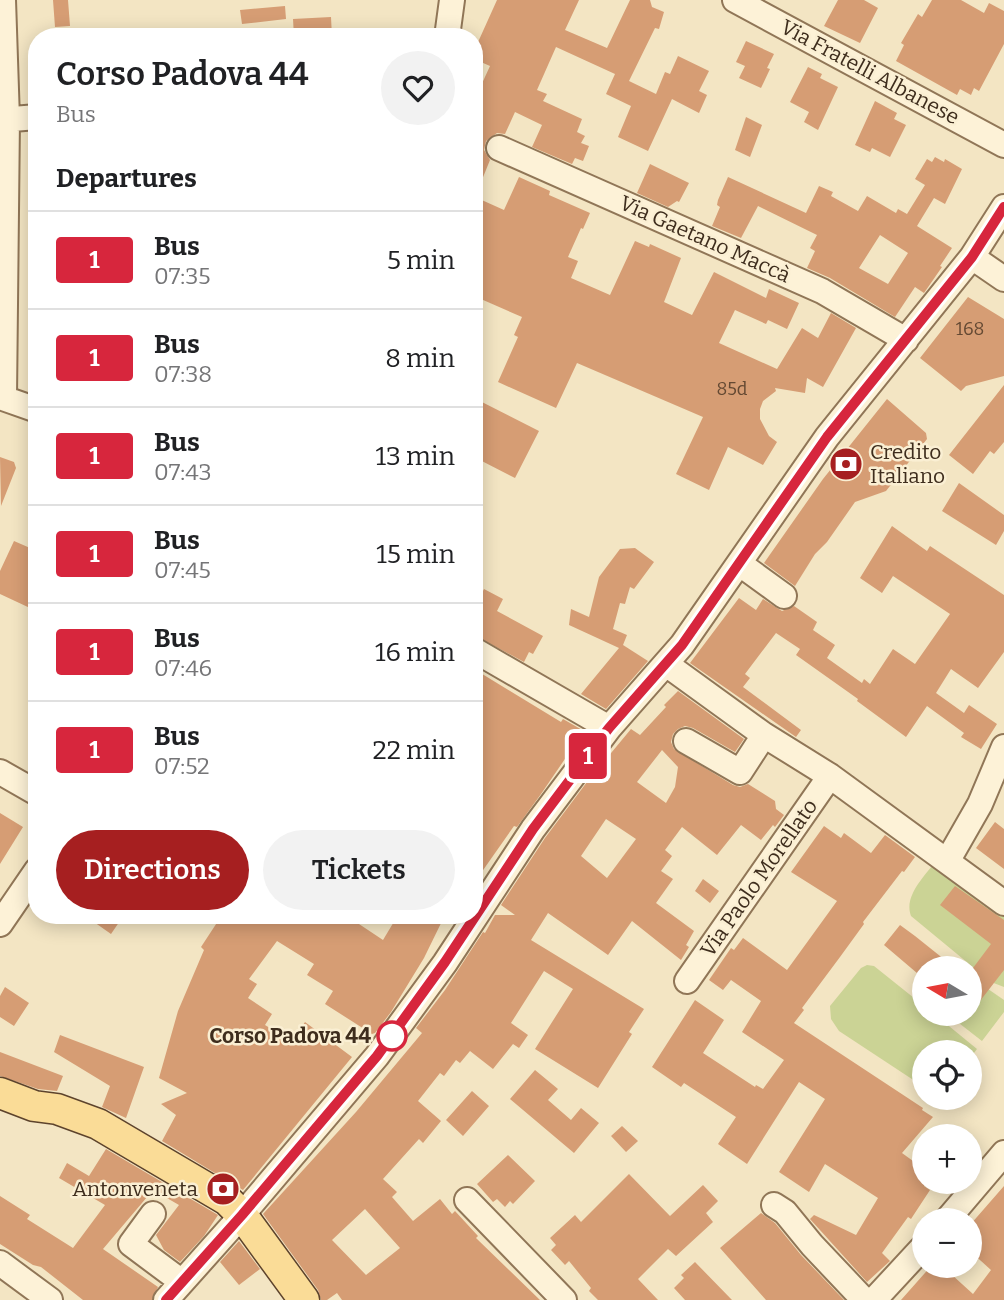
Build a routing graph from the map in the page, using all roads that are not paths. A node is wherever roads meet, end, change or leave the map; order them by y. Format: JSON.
{"nodes":[{"id":1,"x":3,"y":0,"type":"edge"},
{"id":2,"x":452,"y":0,"type":"edge"},
{"id":3,"x":735,"y":0,"type":"edge"},
{"id":4,"x":448,"y":28,"type":"edge"},
{"id":5,"x":28,"y":118,"type":"edge"},
{"id":6,"x":4,"y":120,"type":"edge"},
{"id":7,"x":1004,"y":145,"type":"edge"},
{"id":8,"x":499,"y":148,"type":"dead end"},
{"id":9,"x":1004,"y":207,"type":"edge"},
{"id":10,"x":972,"y":257,"type":"junction"},
{"id":11,"x":1004,"y":279,"type":"edge"},
{"id":12,"x":906,"y":340,"type":"junction"},
{"id":13,"x":2,"y":397,"type":"edge"},
{"id":14,"x":28,"y":407,"type":"edge"},
{"id":15,"x":740,"y":564,"type":"junction"},
{"id":16,"x":784,"y":596,"type":"dead end"},
{"id":17,"x":483,"y":655,"type":"edge"},
{"id":18,"x":666,"y":664,"type":"junction"},
{"id":19,"x":609,"y":728,"type":"junction"},
{"id":20,"x":764,"y":735,"type":"junction"},
{"id":21,"x":686,"y":741,"type":"dead end"},
{"id":22,"x":1004,"y":747,"type":"edge"},
{"id":23,"x":0,"y":772,"type":"edge"},
{"id":24,"x":830,"y":776,"type":"junction"},
{"id":25,"x":28,"y":788,"type":"edge"},
{"id":26,"x":948,"y":860,"type":"junction"},
{"id":27,"x":28,"y":883,"type":"edge"},
{"id":28,"x":1004,"y":903,"type":"edge"},
{"id":29,"x":483,"y":905,"type":"edge"},
{"id":30,"x":0,"y":924,"type":"edge"},
{"id":31,"x":470,"y":924,"type":"edge"},
{"id":32,"x":687,"y":981,"type":"dead end"},
{"id":33,"x":0,"y":1093,"type":"edge"},
{"id":34,"x":1004,"y":1153,"type":"edge"},
{"id":35,"x":467,"y":1200,"type":"dead end"},
{"id":36,"x":774,"y":1205,"type":"dead end"},
{"id":37,"x":957,"y":1208,"type":"edge"},
{"id":38,"x":153,"y":1214,"type":"dead end"},
{"id":39,"x":242,"y":1215,"type":"junction"},
{"id":40,"x":912,"y":1259,"type":"edge"},
{"id":41,"x":0,"y":1262,"type":"edge"},
{"id":42,"x":174,"y":1291,"type":"edge"},
{"id":43,"x":50,"y":1300,"type":"edge"},
{"id":44,"x":304,"y":1300,"type":"edge"},
{"id":45,"x":564,"y":1300,"type":"edge"},
{"id":46,"x":864,"y":1300,"type":"edge"},
{"id":47,"x":874,"y":1300,"type":"edge"}],
"edges":[{"from":1,"to":6,"type":"street"},
{"from":2,"to":4,"type":"street"},
{"from":3,"to":7,"type":"street","name":"Via Fratelli Albanese"},
{"from":5,"to":6,"type":"street"},
{"from":6,"to":13,"type":"street"},
{"from":8,"to":12,"type":"street","name":"Via Gaetano Maccà"},
{"from":9,"to":10,"type":"street"},
{"from":10,"to":11,"type":"street"},
{"from":10,"to":12,"type":"street"},
{"from":12,"to":15,"type":"street"},
{"from":13,"to":14,"type":"street"},
{"from":15,"to":16,"type":"street"},
{"from":15,"to":18,"type":"street"},
{"from":17,"to":19,"type":"street"},
{"from":18,"to":19,"type":"street"},
{"from":18,"to":20,"type":"street"},
{"from":19,"to":29,"type":"street"},
{"from":20,"to":21,"type":"street"},
{"from":20,"to":24,"type":"street"},
{"from":22,"to":26,"type":"street"},
{"from":23,"to":25,"type":"street"},
{"from":24,"to":26,"type":"street"},
{"from":24,"to":32,"type":"street","name":"Via Paolo Morellato"},
{"from":26,"to":28,"type":"street"},
{"from":27,"to":30,"type":"street"},
{"from":31,"to":39,"type":"street"},
{"from":33,"to":39,"type":"main road"},
{"from":34,"to":37,"type":"street"},
{"from":35,"to":45,"type":"street"},
{"from":36,"to":46,"type":"street"},
{"from":38,"to":42,"type":"street"},
{"from":39,"to":42,"type":"street"},
{"from":39,"to":44,"type":"main road"},
{"from":40,"to":47,"type":"street"},
{"from":41,"to":43,"type":"street"}]}
